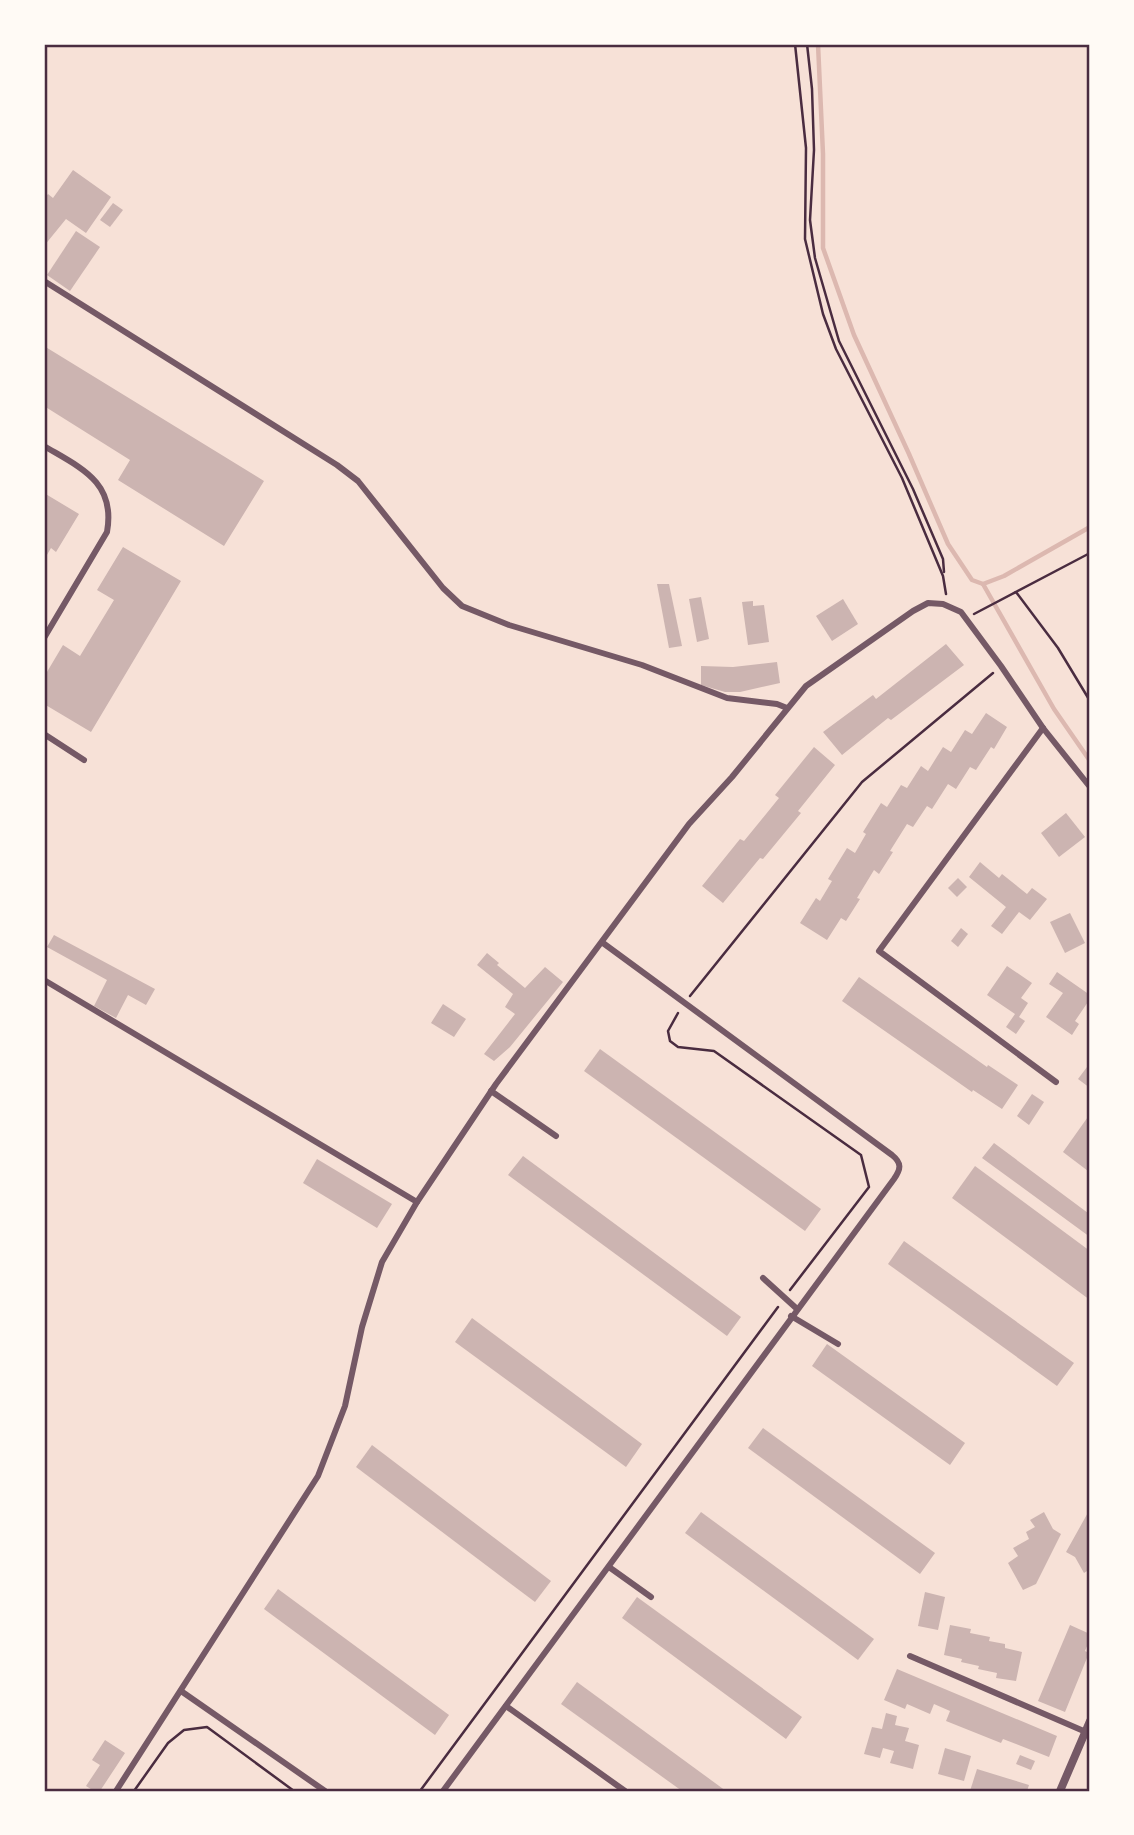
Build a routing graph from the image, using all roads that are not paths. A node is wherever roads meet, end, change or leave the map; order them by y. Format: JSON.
{"nodes":[{"id":1,"x":44,"y":281,"type":"edge"},
{"id":2,"x":44,"y":446,"type":"edge"},
{"id":3,"x":44,"y":638,"type":"edge"},
{"id":4,"x":787,"y":708,"type":"junction"},
{"id":5,"x":1043,"y":728,"type":"junction"},
{"id":6,"x":44,"y":734,"type":"edge"},
{"id":7,"x":84,"y":760,"type":"dead end"},
{"id":8,"x":1090,"y":787,"type":"edge"},
{"id":9,"x":603,"y":943,"type":"junction"},
{"id":10,"x":44,"y":980,"type":"edge"},
{"id":11,"x":1056,"y":1082,"type":"dead end"},
{"id":12,"x":491,"y":1091,"type":"junction"},
{"id":13,"x":556,"y":1136,"type":"dead end"},
{"id":14,"x":417,"y":1202,"type":"junction"},
{"id":15,"x":763,"y":1278,"type":"dead end"},
{"id":16,"x":796,"y":1308,"type":"junction"},
{"id":17,"x":791,"y":1316,"type":"junction"},
{"id":18,"x":838,"y":1344,"type":"dead end"},
{"id":19,"x":609,"y":1567,"type":"junction"},
{"id":20,"x":651,"y":1597,"type":"dead end"},
{"id":21,"x":910,"y":1656,"type":"dead end"},
{"id":22,"x":181,"y":1691,"type":"junction"},
{"id":23,"x":506,"y":1706,"type":"junction"},
{"id":24,"x":1090,"y":1721,"type":"edge"},
{"id":25,"x":1086,"y":1732,"type":"junction"},
{"id":26,"x":116,"y":1791,"type":"edge"},
{"id":27,"x":325,"y":1791,"type":"edge"},
{"id":28,"x":443,"y":1791,"type":"edge"},
{"id":29,"x":625,"y":1791,"type":"edge"},
{"id":30,"x":1060,"y":1791,"type":"edge"}],
"edges":[{"from":1,"to":4,"type":"street"},
{"from":2,"to":3,"type":"street"},
{"from":4,"to":5,"type":"street"},
{"from":4,"to":9,"type":"street"},
{"from":5,"to":8,"type":"street"},
{"from":5,"to":11,"type":"street"},
{"from":6,"to":7,"type":"street"},
{"from":9,"to":12,"type":"street"},
{"from":9,"to":16,"type":"street"},
{"from":10,"to":14,"type":"street"},
{"from":12,"to":13,"type":"street"},
{"from":12,"to":14,"type":"street"},
{"from":14,"to":22,"type":"street"},
{"from":15,"to":16,"type":"street"},
{"from":16,"to":17,"type":"street"},
{"from":17,"to":18,"type":"street"},
{"from":17,"to":19,"type":"street"},
{"from":19,"to":20,"type":"street"},
{"from":19,"to":23,"type":"street"},
{"from":21,"to":25,"type":"street"},
{"from":22,"to":26,"type":"street"},
{"from":22,"to":27,"type":"street"},
{"from":23,"to":28,"type":"street"},
{"from":23,"to":29,"type":"street"},
{"from":24,"to":25,"type":"street"},
{"from":25,"to":30,"type":"street"}]}
